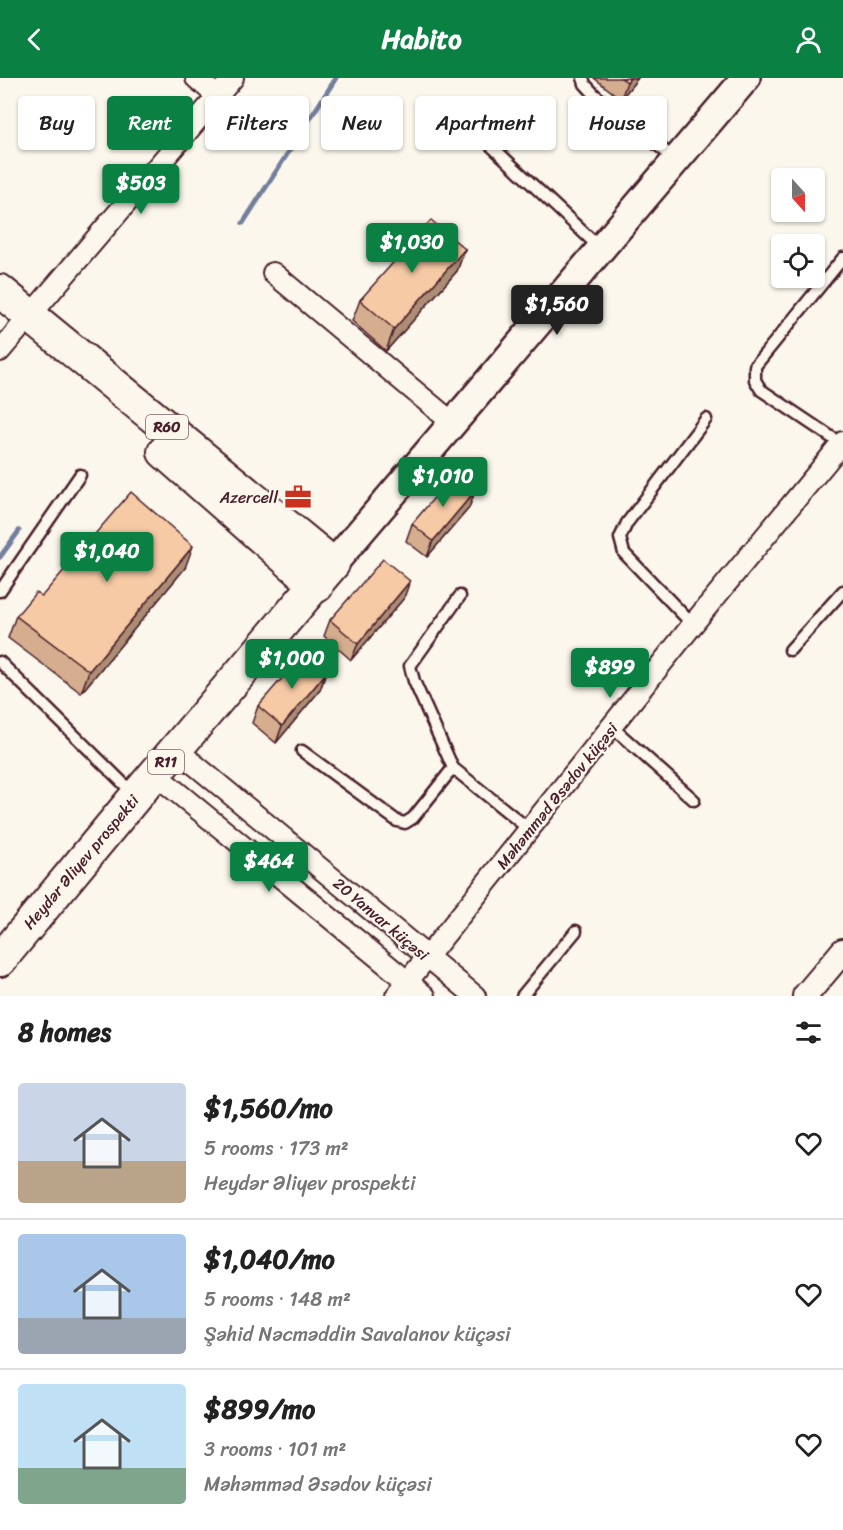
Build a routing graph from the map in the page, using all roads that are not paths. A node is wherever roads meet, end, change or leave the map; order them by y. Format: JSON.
{"nodes":[{"id":1,"x":196,"y":78,"type":"edge"},
{"id":2,"x":233,"y":78,"type":"edge"},
{"id":3,"x":583,"y":78,"type":"edge"},
{"id":4,"x":746,"y":78,"type":"edge"},
{"id":5,"x":217,"y":96,"type":"joint"},
{"id":6,"x":205,"y":109,"type":"edge"},
{"id":7,"x":496,"y":150,"type":"edge"},
{"id":8,"x":676,"y":160,"type":"junction"},
{"id":9,"x":601,"y":249,"type":"junction"},
{"id":10,"x":843,"y":258,"type":"edge"},
{"id":11,"x":273,"y":273,"type":"dead end"},
{"id":12,"x":0,"y":291,"type":"edge"},
{"id":13,"x":17,"y":318,"type":"edge"},
{"id":14,"x":0,"y":351,"type":"edge"},
{"id":15,"x":706,"y":419,"type":"dead end"},
{"id":16,"x":454,"y":424,"type":"junction"},
{"id":17,"x":843,"y":444,"type":"edge"},
{"id":18,"x":80,"y":475,"type":"dead end"},
{"id":19,"x":325,"y":575,"type":"junction"},
{"id":20,"x":0,"y":591,"type":"edge"},
{"id":21,"x":843,"y":591,"type":"edge"},
{"id":22,"x":460,"y":596,"type":"dead end"},
{"id":23,"x":693,"y":625,"type":"junction"},
{"id":24,"x":790,"y":650,"type":"dead end"},
{"id":25,"x":0,"y":662,"type":"edge"},
{"id":26,"x":612,"y":727,"type":"junction"},
{"id":27,"x":177,"y":750,"type":"junction"},
{"id":28,"x":302,"y":751,"type":"dead end"},
{"id":29,"x":453,"y":768,"type":"junction"},
{"id":30,"x":145,"y":785,"type":"junction"},
{"id":31,"x":694,"y":800,"type":"dead end"},
{"id":32,"x":530,"y":830,"type":"junction"},
{"id":33,"x":576,"y":931,"type":"dead end"},
{"id":34,"x":843,"y":951,"type":"edge"},
{"id":35,"x":428,"y":958,"type":"junction"},
{"id":36,"x":0,"y":960,"type":"edge"},
{"id":37,"x":402,"y":989,"type":"edge"},
{"id":38,"x":424,"y":996,"type":"edge"},
{"id":39,"x":475,"y":996,"type":"edge"},
{"id":40,"x":522,"y":996,"type":"edge"},
{"id":41,"x":805,"y":996,"type":"edge"}],
"edges":[{"from":1,"to":5,"type":"street"},
{"from":2,"to":5,"type":"street"},
{"from":3,"to":8,"type":"lane"},
{"from":4,"to":8,"type":"main road","name":"Heydər Əliyev prospekti","number":"R11"},
{"from":6,"to":13,"type":"street"},
{"from":7,"to":9,"type":"lane"},
{"from":8,"to":9,"type":"main road","name":"Heydər Əliyev prospekti","number":"R11"},
{"from":9,"to":16,"type":"main road","name":"Heydər Əliyev prospekti","number":"R11"},
{"from":10,"to":17,"type":"lane"},
{"from":11,"to":16,"type":"street"},
{"from":12,"to":13,"type":"main road","number":"R60"},
{"from":13,"to":14,"type":"street"},
{"from":13,"to":19,"type":"main road","number":"R60"},
{"from":15,"to":23,"type":"lane"},
{"from":16,"to":19,"type":"main road","name":"Heydər Əliyev prospekti","number":"R11"},
{"from":17,"to":23,"type":"street","name":"Məhəmməd Əsədov küçəsi"},
{"from":18,"to":20,"type":"lane"},
{"from":19,"to":27,"type":"main road","name":"Heydər Əliyev prospekti","number":"R11"},
{"from":21,"to":24,"type":"lane"},
{"from":22,"to":29,"type":"lane"},
{"from":23,"to":26,"type":"street","name":"Məhəmməd Əsədov küçəsi"},
{"from":25,"to":30,"type":"lane"},
{"from":26,"to":31,"type":"lane"},
{"from":26,"to":32,"type":"street","name":"Məhəmməd Əsədov küçəsi"},
{"from":27,"to":30,"type":"main road","name":"Heydər Əliyev prospekti","number":"R11"},
{"from":27,"to":35,"type":"street","name":"20 Yanvar küçəsi"},
{"from":28,"to":29,"type":"lane"},
{"from":29,"to":32,"type":"lane"},
{"from":30,"to":36,"type":"main road","name":"Heydər Əliyev prospekti","number":"R11"},
{"from":30,"to":37,"type":"street","name":"20 Yanvar küçəsi"},
{"from":32,"to":35,"type":"street","name":"Məhəmməd Əsədov küçəsi"},
{"from":33,"to":40,"type":"lane"},
{"from":34,"to":41,"type":"street"},
{"from":35,"to":37,"type":"street","name":"Məhəmməd Əsədov küçəsi"},
{"from":35,"to":39,"type":"street","name":"20 Yanvar küçəsi"},
{"from":37,"to":38,"type":"street","name":"20 Yanvar küçəsi"}]}
